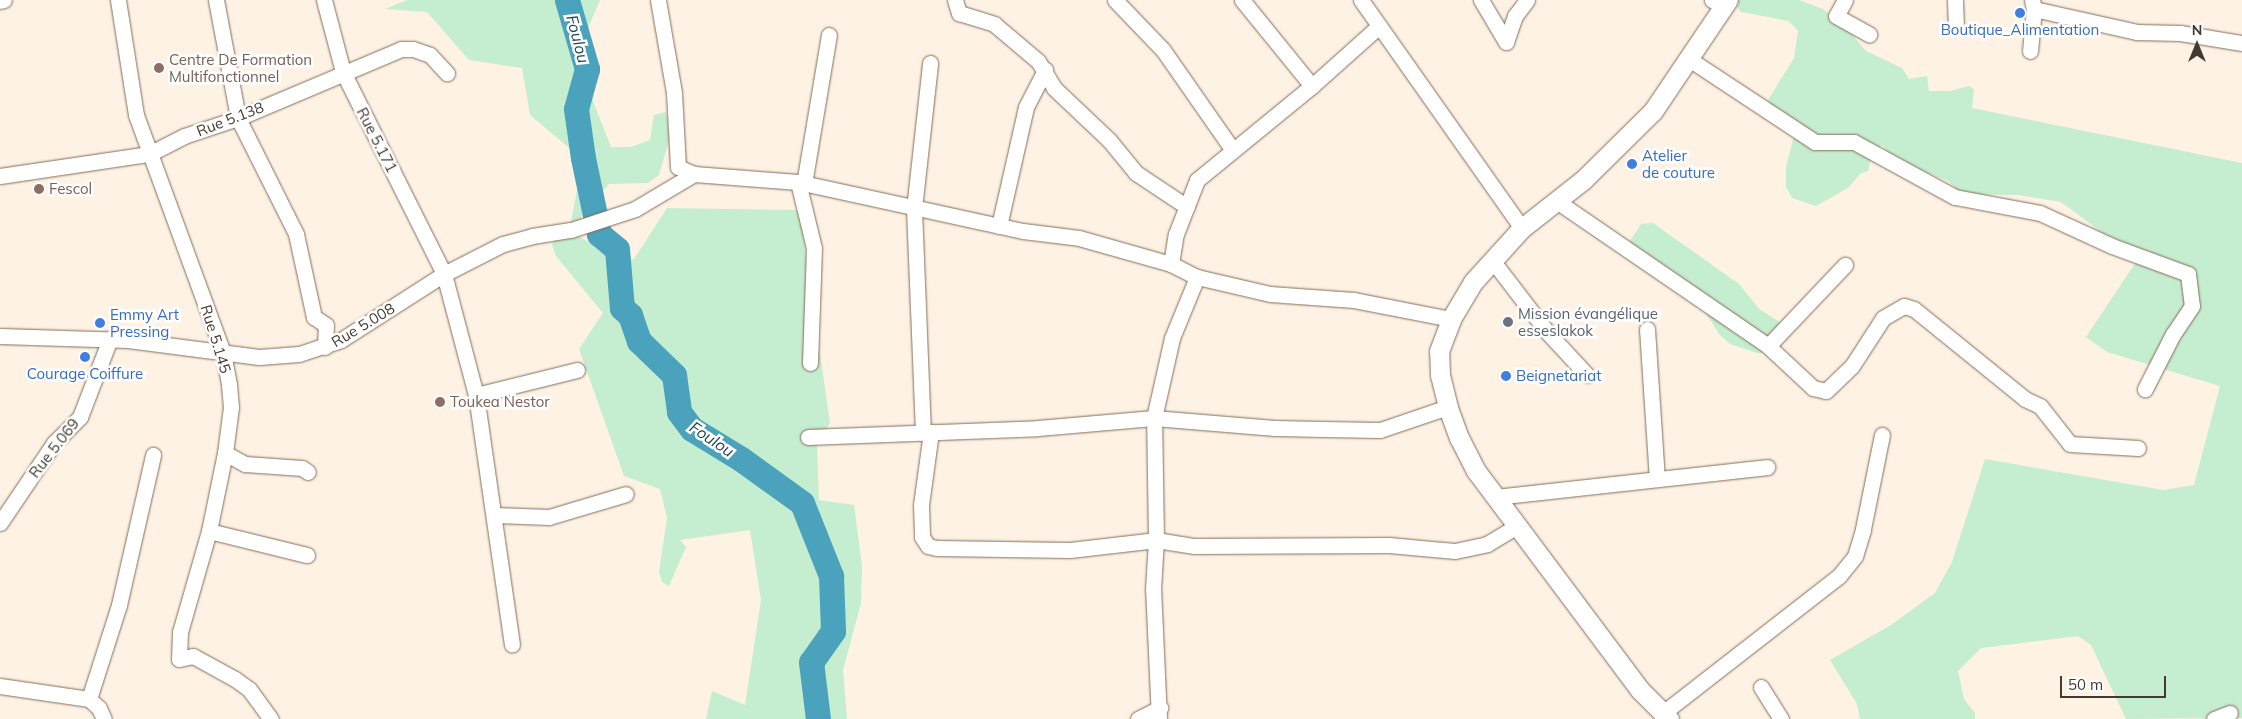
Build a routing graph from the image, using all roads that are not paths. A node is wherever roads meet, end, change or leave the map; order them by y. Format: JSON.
{"nodes":[{"id":1,"x":4,"y":0,"type":"edge"},
{"id":2,"x":118,"y":0,"type":"edge"},
{"id":3,"x":216,"y":0,"type":"edge"},
{"id":4,"x":324,"y":0,"type":"edge"},
{"id":5,"x":658,"y":0,"type":"edge"},
{"id":6,"x":955,"y":0,"type":"edge"},
{"id":7,"x":1115,"y":0,"type":"edge"},
{"id":8,"x":1242,"y":0,"type":"edge"},
{"id":9,"x":1361,"y":0,"type":"edge"},
{"id":10,"x":1481,"y":0,"type":"edge"},
{"id":11,"x":1527,"y":0,"type":"edge"},
{"id":12,"x":1845,"y":0,"type":"edge"},
{"id":13,"x":1955,"y":0,"type":"edge"},
{"id":14,"x":0,"y":1,"type":"edge"},
{"id":15,"x":1722,"y":2,"type":"edge"},
{"id":16,"x":2033,"y":4,"type":"edge"},
{"id":17,"x":1956,"y":25,"type":"dead end"},
{"id":18,"x":1378,"y":27,"type":"junction"},
{"id":19,"x":1869,"y":34,"type":"dead end"},
{"id":20,"x":829,"y":35,"type":"dead end"},
{"id":21,"x":2242,"y":43,"type":"edge"},
{"id":22,"x":2030,"y":51,"type":"dead end"},
{"id":23,"x":1690,"y":58,"type":"junction"},
{"id":24,"x":930,"y":63,"type":"dead end"},
{"id":25,"x":1045,"y":70,"type":"junction"},
{"id":26,"x":343,"y":72,"type":"junction"},
{"id":27,"x":447,"y":73,"type":"dead end"},
{"id":28,"x":1312,"y":86,"type":"junction"},
{"id":29,"x":238,"y":118,"type":"junction"},
{"id":30,"x":1232,"y":149,"type":"junction"},
{"id":31,"x":149,"y":154,"type":"junction"},
{"id":32,"x":694,"y":174,"type":"junction"},
{"id":33,"x":0,"y":176,"type":"edge"},
{"id":34,"x":801,"y":183,"type":"junction"},
{"id":35,"x":1558,"y":202,"type":"junction"},
{"id":36,"x":1187,"y":206,"type":"junction"},
{"id":37,"x":914,"y":209,"type":"junction"},
{"id":38,"x":999,"y":226,"type":"junction"},
{"id":39,"x":1522,"y":228,"type":"junction"},
{"id":40,"x":1492,"y":260,"type":"junction"},
{"id":41,"x":1171,"y":264,"type":"junction"},
{"id":42,"x":1845,"y":265,"type":"dead end"},
{"id":43,"x":444,"y":274,"type":"junction"},
{"id":44,"x":1197,"y":277,"type":"junction"},
{"id":45,"x":1451,"y":319,"type":"junction"},
{"id":46,"x":1647,"y":329,"type":"dead end"},
{"id":47,"x":0,"y":336,"type":"edge"},
{"id":48,"x":110,"y":339,"type":"junction"},
{"id":49,"x":1768,"y":346,"type":"junction"},
{"id":50,"x":325,"y":348,"type":"junction"},
{"id":51,"x":223,"y":353,"type":"junction"},
{"id":52,"x":810,"y":363,"type":"dead end"},
{"id":53,"x":577,"y":370,"type":"dead end"},
{"id":54,"x":1587,"y":375,"type":"dead end"},
{"id":55,"x":2145,"y":389,"type":"dead end"},
{"id":56,"x":476,"y":395,"type":"junction"},
{"id":57,"x":1448,"y":407,"type":"junction"},
{"id":58,"x":1154,"y":418,"type":"junction"},
{"id":59,"x":927,"y":433,"type":"junction"},
{"id":60,"x":1882,"y":435,"type":"dead end"},
{"id":61,"x":808,"y":437,"type":"dead end"},
{"id":62,"x":2138,"y":448,"type":"dead end"},
{"id":63,"x":225,"y":453,"type":"junction"},
{"id":64,"x":153,"y":455,"type":"dead end"},
{"id":65,"x":1767,"y":468,"type":"dead end"},
{"id":66,"x":308,"y":472,"type":"dead end"},
{"id":67,"x":1657,"y":478,"type":"junction"},
{"id":68,"x":626,"y":494,"type":"dead end"},
{"id":69,"x":1496,"y":497,"type":"junction"},
{"id":70,"x":495,"y":515,"type":"junction"},
{"id":71,"x":0,"y":523,"type":"edge"},
{"id":72,"x":1517,"y":526,"type":"junction"},
{"id":73,"x":209,"y":531,"type":"junction"},
{"id":74,"x":1156,"y":540,"type":"junction"},
{"id":75,"x":308,"y":555,"type":"dead end"},
{"id":76,"x":512,"y":644,"type":"dead end"},
{"id":77,"x":0,"y":686,"type":"edge"},
{"id":78,"x":1761,"y":687,"type":"dead end"},
{"id":79,"x":89,"y":699,"type":"junction"},
{"id":80,"x":1160,"y":713,"type":"edge"},
{"id":81,"x":2230,"y":713,"type":"dead end"},
{"id":82,"x":1666,"y":716,"type":"edge"},
{"id":83,"x":104,"y":719,"type":"edge"},
{"id":84,"x":270,"y":719,"type":"edge"},
{"id":85,"x":1138,"y":719,"type":"edge"},
{"id":86,"x":1781,"y":719,"type":"edge"},
{"id":87,"x":2214,"y":719,"type":"edge"}],
"edges":[{"from":1,"to":14,"type":"street"},
{"from":2,"to":31,"type":"street","name":"Rue 5.145"},
{"from":3,"to":29,"type":"street"},
{"from":4,"to":26,"type":"street","name":"Rue 5.171"},
{"from":5,"to":32,"type":"street"},
{"from":6,"to":25,"type":"street"},
{"from":7,"to":30,"type":"street"},
{"from":8,"to":28,"type":"street"},
{"from":9,"to":18,"type":"street"},
{"from":10,"to":11,"type":"street"},
{"from":12,"to":19,"type":"street"},
{"from":13,"to":17,"type":"street"},
{"from":15,"to":23,"type":"street"},
{"from":16,"to":21,"type":"street"},
{"from":16,"to":22,"type":"street"},
{"from":18,"to":28,"type":"street"},
{"from":18,"to":39,"type":"street"},
{"from":20,"to":34,"type":"street"},
{"from":23,"to":35,"type":"street"},
{"from":23,"to":55,"type":"street"},
{"from":24,"to":37,"type":"street"},
{"from":25,"to":36,"type":"street"},
{"from":25,"to":38,"type":"street"},
{"from":26,"to":27,"type":"street","name":"Rue 5.138"},
{"from":26,"to":29,"type":"street","name":"Rue 5.138"},
{"from":26,"to":43,"type":"street","name":"Rue 5.171"},
{"from":28,"to":30,"type":"street"},
{"from":29,"to":31,"type":"street","name":"Rue 5.138"},
{"from":29,"to":50,"type":"street"},
{"from":30,"to":36,"type":"street"},
{"from":31,"to":33,"type":"street","name":"Rue 5.138"},
{"from":31,"to":51,"type":"street","name":"Rue 5.145"},
{"from":32,"to":34,"type":"street"},
{"from":32,"to":43,"type":"street","name":"Rue 5.008"},
{"from":34,"to":37,"type":"street"},
{"from":34,"to":52,"type":"street"},
{"from":35,"to":39,"type":"street"},
{"from":35,"to":49,"type":"street"},
{"from":36,"to":41,"type":"street"},
{"from":37,"to":38,"type":"street"},
{"from":37,"to":59,"type":"street"},
{"from":38,"to":41,"type":"street"},
{"from":39,"to":40,"type":"street"},
{"from":40,"to":45,"type":"street"},
{"from":40,"to":54,"type":"street"},
{"from":41,"to":44,"type":"street"},
{"from":42,"to":49,"type":"street"},
{"from":43,"to":50,"type":"street","name":"Rue 5.008"},
{"from":43,"to":56,"type":"street","name":"Rue 5.171"},
{"from":44,"to":45,"type":"street"},
{"from":44,"to":58,"type":"street"},
{"from":45,"to":57,"type":"street"},
{"from":46,"to":67,"type":"street"},
{"from":47,"to":48,"type":"street","name":"Rue 5.008"},
{"from":48,"to":51,"type":"street","name":"Rue 5.008"},
{"from":48,"to":71,"type":"street","name":"Rue 5.069"},
{"from":49,"to":62,"type":"street"},
{"from":50,"to":51,"type":"street","name":"Rue 5.008"},
{"from":51,"to":63,"type":"street","name":"Rue 5.145"},
{"from":53,"to":56,"type":"street"},
{"from":56,"to":70,"type":"street","name":"Rue 5.171"},
{"from":57,"to":58,"type":"street"},
{"from":57,"to":69,"type":"street"},
{"from":58,"to":59,"type":"street"},
{"from":58,"to":74,"type":"street"},
{"from":59,"to":61,"type":"street"},
{"from":59,"to":74,"type":"street"},
{"from":60,"to":82,"type":"street"},
{"from":63,"to":66,"type":"street"},
{"from":63,"to":73,"type":"street","name":"Rue 5.145"},
{"from":64,"to":79,"type":"street"},
{"from":65,"to":67,"type":"street"},
{"from":67,"to":69,"type":"street"},
{"from":68,"to":70,"type":"street"},
{"from":69,"to":72,"type":"street"},
{"from":70,"to":76,"type":"street","name":"Rue 5.171"},
{"from":72,"to":74,"type":"street"},
{"from":72,"to":82,"type":"street"},
{"from":73,"to":75,"type":"street"},
{"from":73,"to":84,"type":"street","name":"Rue 5.145"},
{"from":74,"to":80,"type":"street"},
{"from":77,"to":79,"type":"street"},
{"from":78,"to":86,"type":"street"},
{"from":79,"to":83,"type":"street"},
{"from":80,"to":85,"type":"street"},
{"from":81,"to":87,"type":"street"}]}
